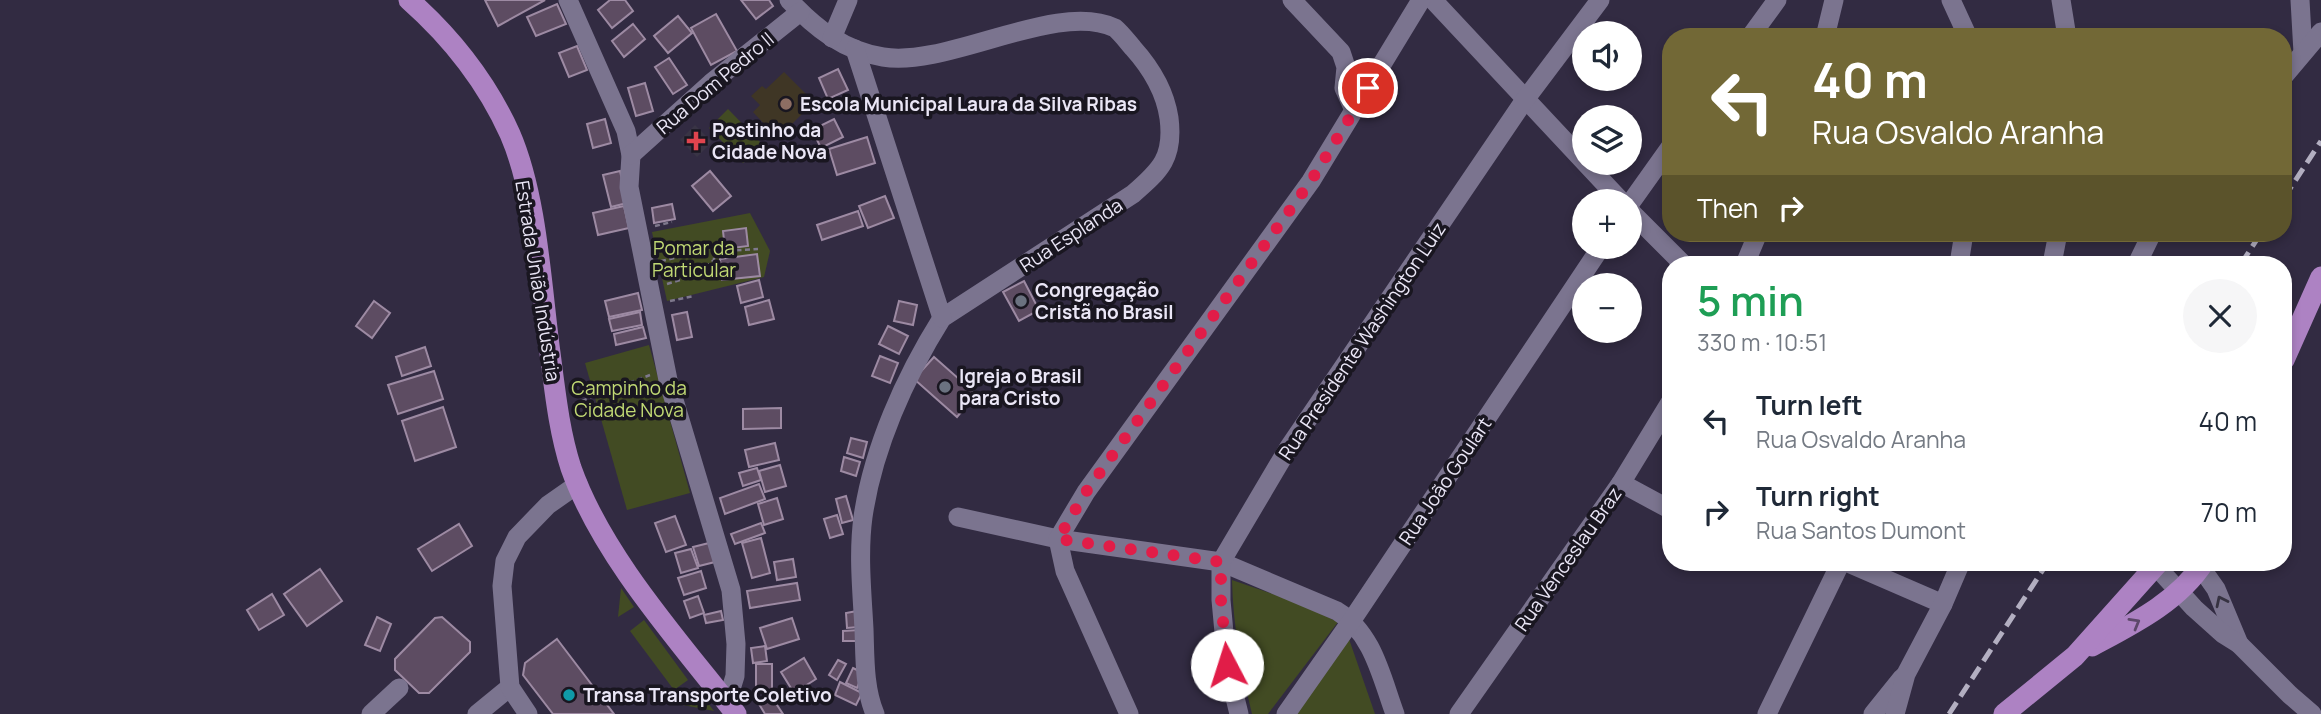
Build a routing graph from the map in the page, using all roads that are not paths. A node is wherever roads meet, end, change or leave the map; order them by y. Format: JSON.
{"nodes":[{"id":1,"x":408,"y":0,"type":"edge"},
{"id":2,"x":568,"y":0,"type":"edge"},
{"id":3,"x":848,"y":0,"type":"edge"},
{"id":4,"x":1292,"y":0,"type":"edge"},
{"id":5,"x":1421,"y":0,"type":"edge"},
{"id":6,"x":1433,"y":0,"type":"edge"},
{"id":7,"x":1600,"y":0,"type":"edge"},
{"id":8,"x":1777,"y":0,"type":"edge"},
{"id":9,"x":1834,"y":0,"type":"edge"},
{"id":10,"x":1951,"y":0,"type":"edge"},
{"id":11,"x":2061,"y":0,"type":"edge"},
{"id":12,"x":2300,"y":0,"type":"edge"},
{"id":13,"x":794,"y":6,"type":"edge"},
{"id":14,"x":1757,"y":28,"type":"edge"},
{"id":15,"x":1827,"y":28,"type":"edge"},
{"id":16,"x":1964,"y":28,"type":"edge"},
{"id":17,"x":2066,"y":28,"type":"edge"},
{"id":18,"x":2321,"y":32,"type":"edge"},
{"id":19,"x":832,"y":38,"type":"junction"},
{"id":20,"x":855,"y":49,"type":"junction"},
{"id":21,"x":2303,"y":53,"type":"junction"},
{"id":22,"x":2292,"y":66,"type":"edge"},
{"id":23,"x":1524,"y":101,"type":"junction"},
{"id":24,"x":1354,"y":110,"type":"junction"},
{"id":25,"x":631,"y":155,"type":"junction"},
{"id":26,"x":1662,"y":159,"type":"edge"},
{"id":27,"x":1608,"y":189,"type":"edge"},
{"id":28,"x":1640,"y":189,"type":"edge"},
{"id":29,"x":1642,"y":223,"type":"edge"},
{"id":30,"x":1675,"y":256,"type":"edge"},
{"id":31,"x":1593,"y":259,"type":"edge"},
{"id":32,"x":2321,"y":277,"type":"edge"},
{"id":33,"x":942,"y":318,"type":"junction"},
{"id":34,"x":2292,"y":342,"type":"edge"},
{"id":35,"x":1662,"y":416,"type":"edge"},
{"id":36,"x":578,"y":484,"type":"junction"},
{"id":37,"x":1621,"y":484,"type":"junction"},
{"id":38,"x":1662,"y":505,"type":"edge"},
{"id":39,"x":958,"y":517,"type":"dead end"},
{"id":40,"x":1058,"y":539,"type":"junction"},
{"id":41,"x":1221,"y":562,"type":"junction"},
{"id":42,"x":1847,"y":571,"type":"edge"},
{"id":43,"x":1869,"y":571,"type":"edge"},
{"id":44,"x":1957,"y":571,"type":"edge"},
{"id":45,"x":2150,"y":571,"type":"edge"},
{"id":46,"x":2163,"y":571,"type":"edge"},
{"id":47,"x":2195,"y":571,"type":"edge"},
{"id":48,"x":2206,"y":571,"type":"edge"},
{"id":49,"x":2179,"y":591,"type":"junction"},
{"id":50,"x":1943,"y":604,"type":"junction"},
{"id":51,"x":1352,"y":620,"type":"junction"},
{"id":52,"x":2239,"y":644,"type":"junction"},
{"id":53,"x":2075,"y":656,"type":"junction"},
{"id":54,"x":1906,"y":674,"type":"junction"},
{"id":55,"x":510,"y":687,"type":"junction"},
{"id":56,"x":399,"y":688,"type":"dead end"},
{"id":57,"x":731,"y":708,"type":"edge"},
{"id":58,"x":371,"y":714,"type":"edge"},
{"id":59,"x":477,"y":714,"type":"edge"},
{"id":60,"x":528,"y":714,"type":"edge"},
{"id":61,"x":875,"y":714,"type":"edge"},
{"id":62,"x":1129,"y":714,"type":"edge"},
{"id":63,"x":1239,"y":714,"type":"edge"},
{"id":64,"x":1286,"y":714,"type":"edge"},
{"id":65,"x":1395,"y":714,"type":"edge"},
{"id":66,"x":1459,"y":714,"type":"edge"},
{"id":67,"x":1767,"y":714,"type":"edge"},
{"id":68,"x":1873,"y":714,"type":"edge"},
{"id":69,"x":1895,"y":714,"type":"edge"},
{"id":70,"x":2004,"y":714,"type":"edge"},
{"id":71,"x":2312,"y":714,"type":"edge"}],
"edges":[{"from":1,"to":36,"type":"main road","name":"Estrada União Indústria"},
{"from":2,"to":25,"type":"street"},
{"from":3,"to":19,"type":"street"},
{"from":4,"to":24,"type":"street"},
{"from":5,"to":24,"type":"street"},
{"from":6,"to":23,"type":"street"},
{"from":7,"to":23,"type":"street","name":"Rua Presidente Washington Luiz"},
{"from":8,"to":14,"type":"street"},
{"from":9,"to":15,"type":"street"},
{"from":10,"to":16,"type":"street"},
{"from":11,"to":17,"type":"street"},
{"from":12,"to":21,"type":"street"},
{"from":13,"to":19,"type":"street","name":"Rua Esplanda"},
{"from":13,"to":25,"type":"street","name":"Rua Dom Pedro II"},
{"from":18,"to":21,"type":"street"},
{"from":19,"to":20,"type":"street","name":"Rua Esplanda"},
{"from":20,"to":33,"type":"street"},
{"from":20,"to":33,"type":"street","name":"Rua Esplanda"},
{"from":21,"to":22,"type":"street"},
{"from":23,"to":27,"type":"street"},
{"from":23,"to":41,"type":"street","name":"Rua Presidente Washington Luiz"},
{"from":24,"to":40,"type":"street"},
{"from":25,"to":57,"type":"street"},
{"from":26,"to":28,"type":"street"},
{"from":29,"to":30,"type":"street"},
{"from":31,"to":51,"type":"street","name":"Rua João Goulart"},
{"from":32,"to":34,"type":"main road"},
{"from":33,"to":61,"type":"street","name":"Rua Esplanda"},
{"from":35,"to":37,"type":"street","name":"Rua Venceslau Braz"},
{"from":36,"to":55,"type":"street"},
{"from":36,"to":57,"type":"main road","name":"Estrada União Indústria"},
{"from":37,"to":38,"type":"street"},
{"from":37,"to":66,"type":"street","name":"Rua Venceslau Braz"},
{"from":39,"to":40,"type":"street"},
{"from":40,"to":41,"type":"street"},
{"from":40,"to":62,"type":"street"},
{"from":41,"to":51,"type":"street"},
{"from":41,"to":63,"type":"street"},
{"from":42,"to":67,"type":"street"},
{"from":43,"to":50,"type":"street"},
{"from":44,"to":50,"type":"street"},
{"from":45,"to":53,"type":"main road"},
{"from":46,"to":49,"type":"street"},
{"from":47,"to":49,"type":"main road"},
{"from":52,"to":48,"type":"street","one_way":true},
{"from":49,"to":52,"type":"street"},
{"from":53,"to":49,"type":"main road","one_way":true},
{"from":50,"to":54,"type":"street"},
{"from":51,"to":64,"type":"street","name":"Rua João Goulart"},
{"from":51,"to":65,"type":"street"},
{"from":52,"to":71,"type":"street"},
{"from":53,"to":70,"type":"main road"},
{"from":54,"to":68,"type":"street"},
{"from":54,"to":69,"type":"street"},
{"from":55,"to":59,"type":"street"},
{"from":55,"to":60,"type":"street"},
{"from":56,"to":58,"type":"street"}]}
